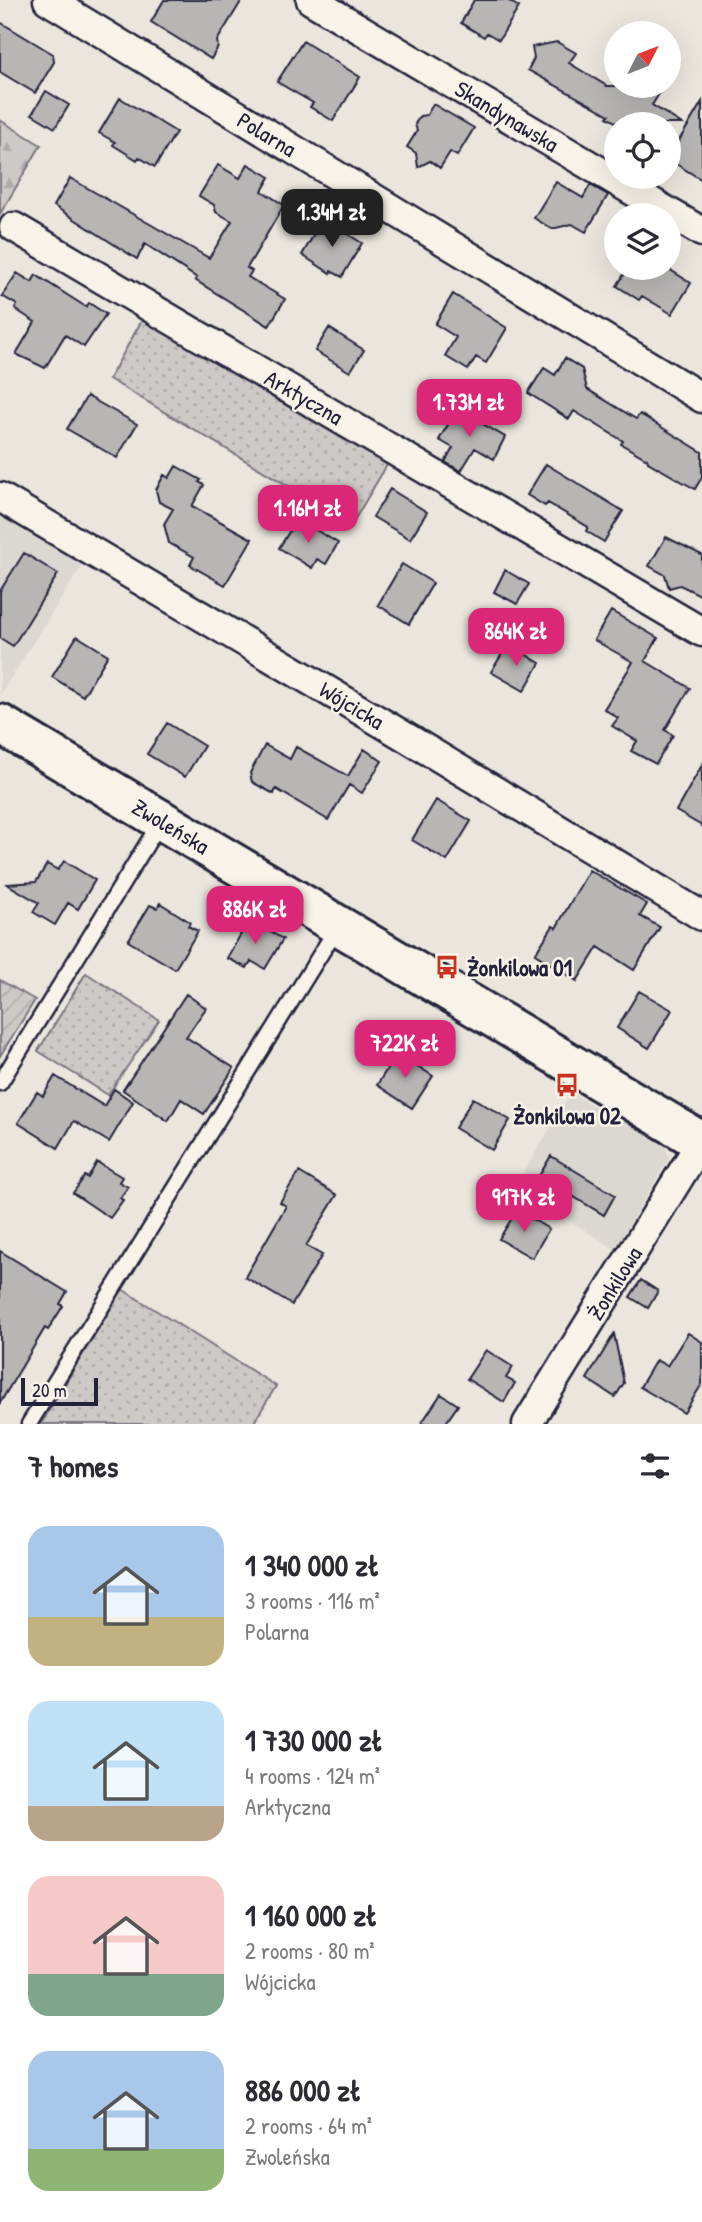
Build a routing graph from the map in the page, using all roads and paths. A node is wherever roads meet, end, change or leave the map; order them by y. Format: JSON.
{"nodes":[{"id":1,"x":48,"y":0,"type":"edge"},
{"id":2,"x":312,"y":0,"type":"edge"},
{"id":3,"x":14,"y":227,"type":"dead end"},
{"id":4,"x":702,"y":232,"type":"edge"},
{"id":5,"x":702,"y":398,"type":"edge"},
{"id":6,"x":0,"y":497,"type":"edge"},
{"id":7,"x":702,"y":632,"type":"edge"},
{"id":8,"x":0,"y":724,"type":"edge"},
{"id":9,"x":161,"y":820,"type":"junction"},
{"id":10,"x":702,"y":916,"type":"edge"},
{"id":11,"x":339,"y":925,"type":"junction"},
{"id":12,"x":0,"y":1083,"type":"edge"},
{"id":13,"x":701,"y":1142,"type":"edge"},
{"id":14,"x":29,"y":1424,"type":"edge"},
{"id":15,"x":527,"y":1424,"type":"edge"}],
"edges":[{"from":1,"to":5,"type":"street","name":"Polarna"},
{"from":2,"to":4,"type":"street","name":"Skandynawska"},
{"from":3,"to":7,"type":"street","name":"Arktyczna"},
{"from":6,"to":10,"type":"street","name":"Wójcicka"},
{"from":8,"to":9,"type":"street","name":"Zwoleńska"},
{"from":9,"to":11,"type":"street","name":"Zwoleńska"},
{"from":9,"to":12,"type":"lane"},
{"from":11,"to":13,"type":"street","name":"Zwoleńska"},
{"from":11,"to":14,"type":"lane"},
{"from":13,"to":15,"type":"street","name":"Żonkilowa"}]}
